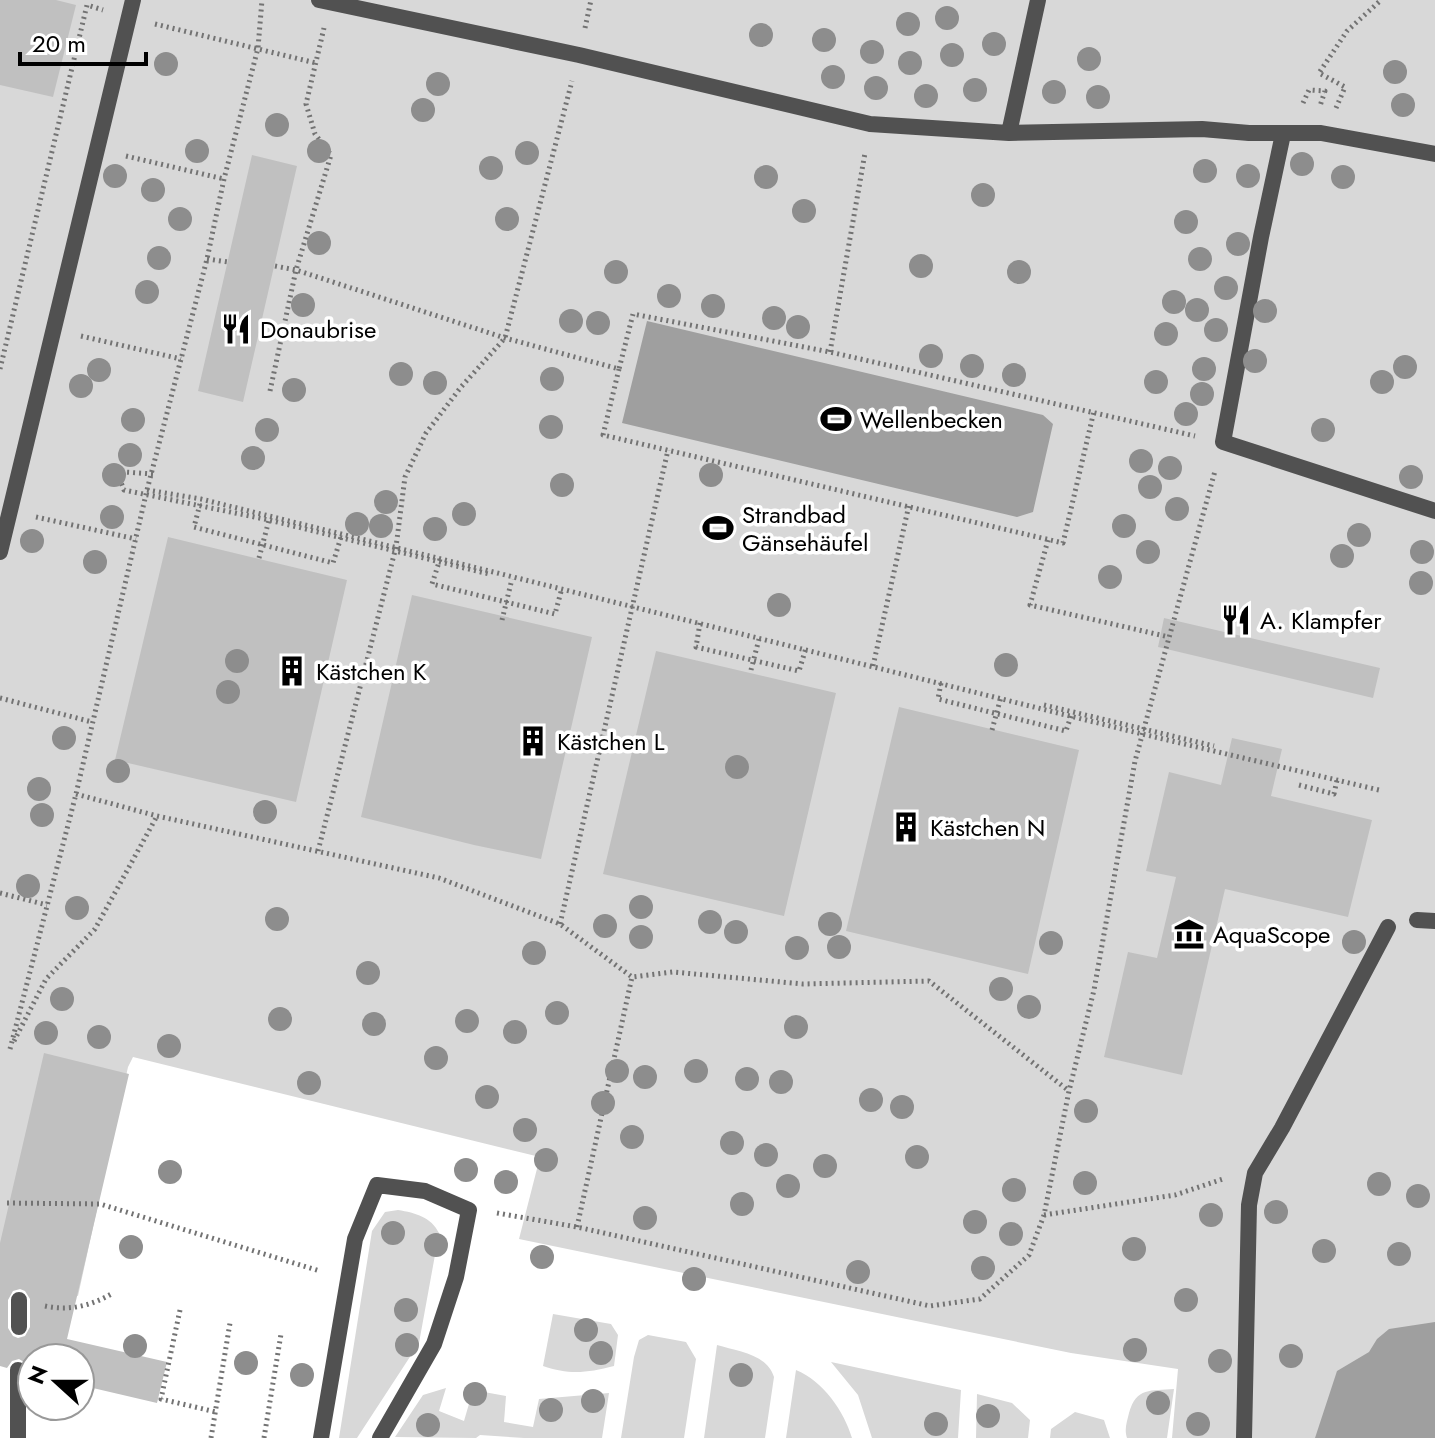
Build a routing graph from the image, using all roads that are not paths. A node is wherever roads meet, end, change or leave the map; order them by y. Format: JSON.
{"nodes":[{"id":1,"x":133,"y":0,"type":"edge"},
{"id":2,"x":1038,"y":0,"type":"edge"},
{"id":3,"x":325,"y":1,"type":"edge"},
{"id":4,"x":1009,"y":133,"type":"junction"},
{"id":5,"x":1283,"y":134,"type":"junction"},
{"id":6,"x":1435,"y":154,"type":"edge"},
{"id":7,"x":1435,"y":511,"type":"edge"},
{"id":8,"x":0,"y":552,"type":"edge"},
{"id":9,"x":1417,"y":920,"type":"dead end"},
{"id":10,"x":1435,"y":921,"type":"edge"},
{"id":11,"x":1388,"y":927,"type":"dead end"},
{"id":12,"x":19,"y":1300,"type":"road end"},
{"id":13,"x":19,"y":1327,"type":"dead end"},
{"id":14,"x":321,"y":1438,"type":"edge"},
{"id":15,"x":380,"y":1438,"type":"edge"},
{"id":16,"x":1244,"y":1438,"type":"edge"}],
"edges":[{"from":1,"to":8,"type":"street"},
{"from":2,"to":4,"type":"street"},
{"from":3,"to":4,"type":"street"},
{"from":4,"to":5,"type":"street"},
{"from":5,"to":6,"type":"street"},
{"from":5,"to":7,"type":"street"},
{"from":9,"to":10,"type":"street"},
{"from":11,"to":16,"type":"street"},
{"from":12,"to":13,"type":"street"},
{"from":14,"to":15,"type":"street"}]}
